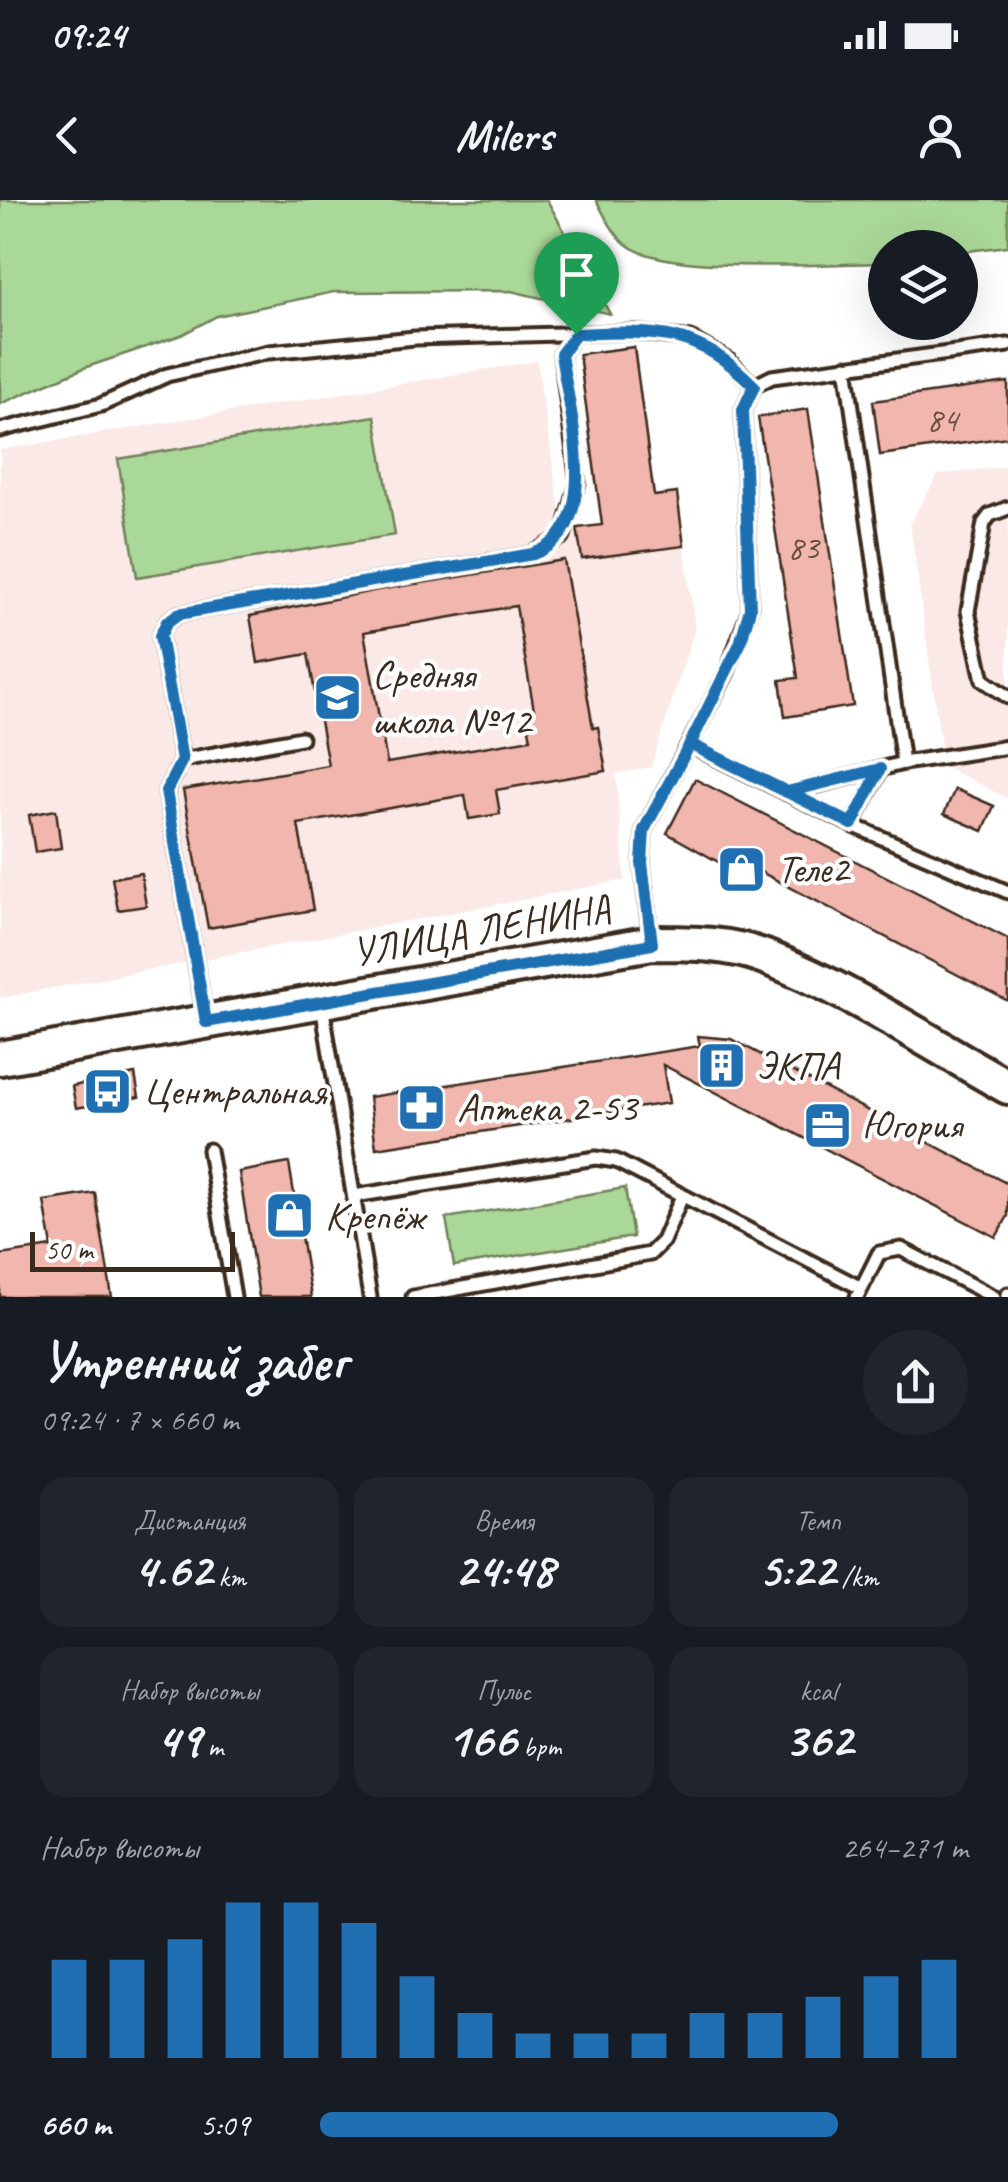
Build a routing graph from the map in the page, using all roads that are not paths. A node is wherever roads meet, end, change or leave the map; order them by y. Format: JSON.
{"nodes":[{"id":1,"x":576,"y":334,"type":"junction"},
{"id":2,"x":1008,"y":345,"type":"edge"},
{"id":3,"x":846,"y":366,"type":"junction"},
{"id":4,"x":754,"y":386,"type":"junction"},
{"id":5,"x":0,"y":430,"type":"edge"},
{"id":6,"x":1008,"y":508,"type":"edge"},
{"id":7,"x":1008,"y":697,"type":"edge"},
{"id":8,"x":301,"y":738,"type":"dead end"},
{"id":9,"x":690,"y":744,"type":"junction"},
{"id":10,"x":1008,"y":748,"type":"edge"},
{"id":11,"x":182,"y":760,"type":"junction"},
{"id":12,"x":903,"y":763,"type":"junction"},
{"id":13,"x":880,"y":769,"type":"junction"},
{"id":14,"x":787,"y":792,"type":"junction"},
{"id":15,"x":852,"y":824,"type":"junction"},
{"id":16,"x":1008,"y":892,"type":"edge"},
{"id":17,"x":652,"y":944,"type":"junction"},
{"id":18,"x":321,"y":1002,"type":"junction"},
{"id":19,"x":206,"y":1022,"type":"junction"},
{"id":20,"x":0,"y":1058,"type":"edge"},
{"id":21,"x":1008,"y":1087,"type":"edge"},
{"id":22,"x":210,"y":1150,"type":"dead end"},
{"id":23,"x":354,"y":1196,"type":"junction"},
{"id":24,"x":682,"y":1196,"type":"junction"},
{"id":25,"x":859,"y":1293,"type":"edge"},
{"id":26,"x":234,"y":1297,"type":"edge"},
{"id":27,"x":370,"y":1297,"type":"edge"},
{"id":28,"x":413,"y":1297,"type":"edge"},
{"id":29,"x":994,"y":1297,"type":"edge"}],
"edges":[{"from":1,"to":4,"type":"lane"},
{"from":1,"to":5,"type":"lane"},
{"from":1,"to":11,"type":"lane"},
{"from":2,"to":3,"type":"lane"},
{"from":3,"to":4,"type":"lane"},
{"from":3,"to":12,"type":"lane"},
{"from":4,"to":9,"type":"lane"},
{"from":6,"to":7,"type":"lane"},
{"from":8,"to":11,"type":"lane"},
{"from":9,"to":14,"type":"lane"},
{"from":9,"to":17,"type":"lane"},
{"from":10,"to":12,"type":"lane"},
{"from":11,"to":19,"type":"lane"},
{"from":12,"to":13,"type":"lane"},
{"from":13,"to":14,"type":"lane"},
{"from":13,"to":15,"type":"lane"},
{"from":14,"to":15,"type":"lane"},
{"from":15,"to":16,"type":"lane"},
{"from":17,"to":18,"type":"main road","name":"УЛИЦА ЛЕНИНА"},
{"from":17,"to":21,"type":"main road","name":"УЛИЦА ЛЕНИНА"},
{"from":18,"to":19,"type":"main road","name":"УЛИЦА ЛЕНИНА"},
{"from":18,"to":23,"type":"lane"},
{"from":19,"to":20,"type":"main road","name":"УЛИЦА ЛЕНИНА"},
{"from":22,"to":26,"type":"lane"},
{"from":23,"to":24,"type":"lane"},
{"from":23,"to":27,"type":"lane"},
{"from":24,"to":25,"type":"lane"},
{"from":24,"to":28,"type":"lane"},
{"from":25,"to":29,"type":"lane"}]}
